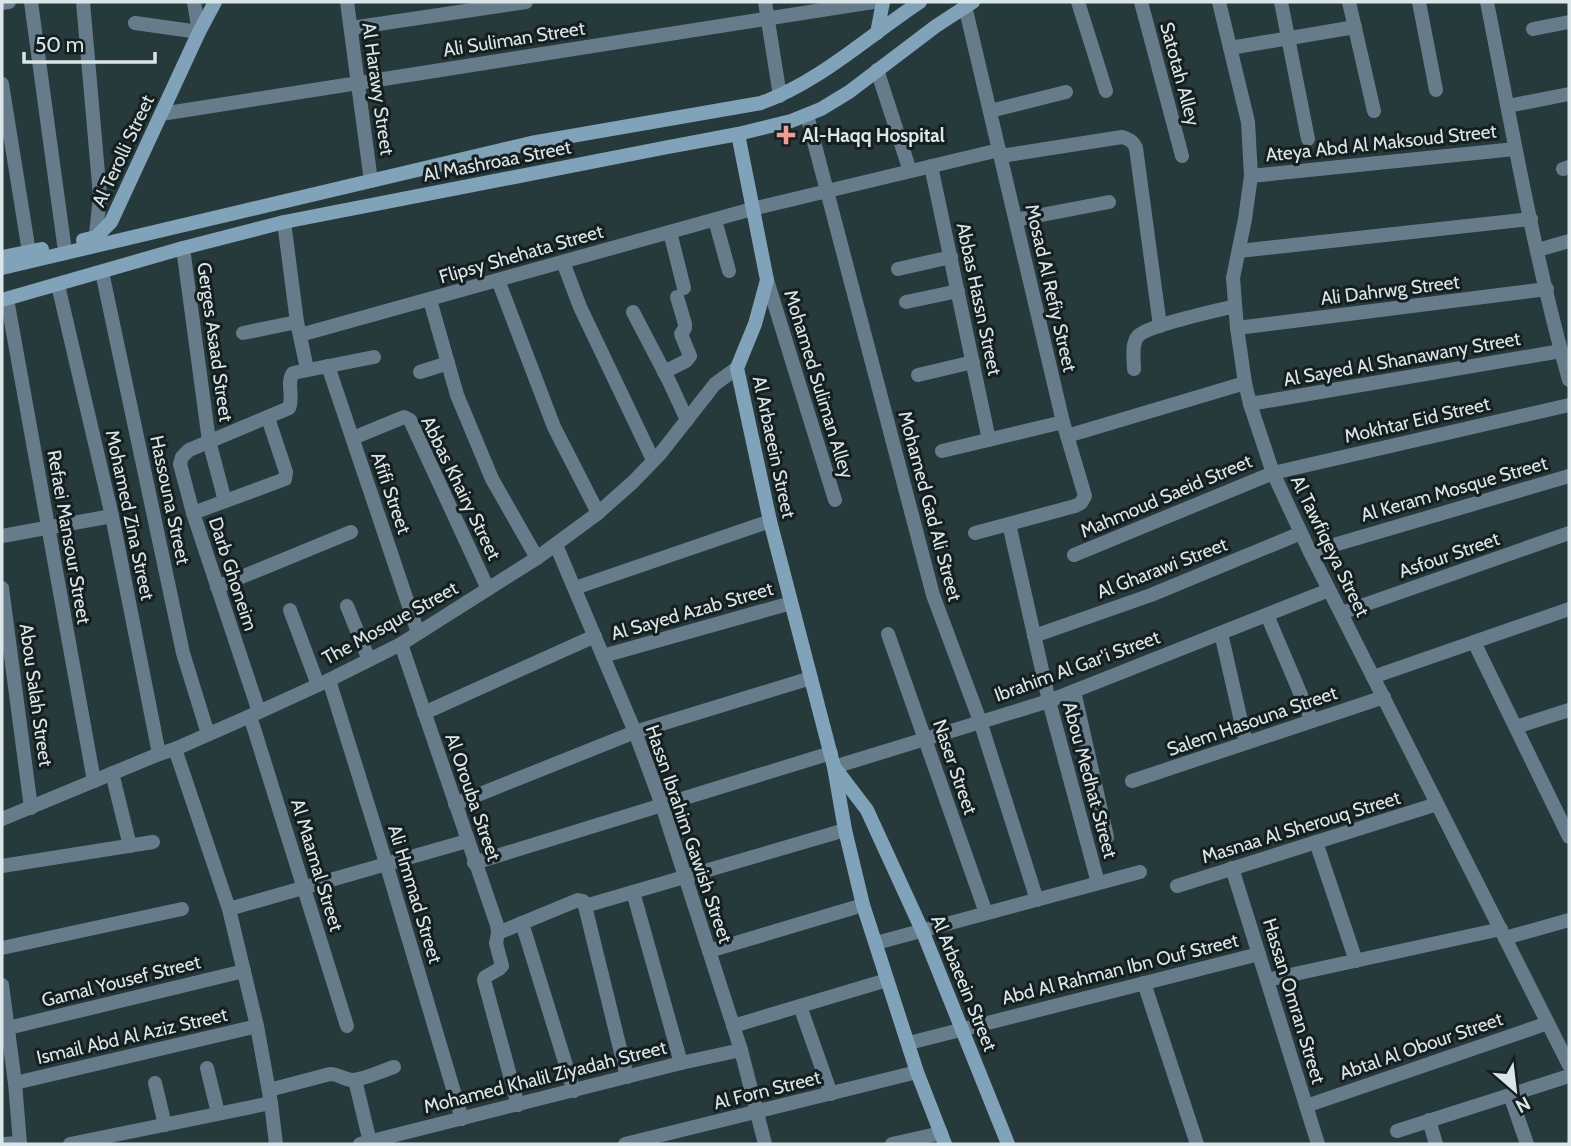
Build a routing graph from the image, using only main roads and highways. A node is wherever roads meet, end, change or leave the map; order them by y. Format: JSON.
{"nodes":[{"id":1,"x":215,"y":2,"type":"edge"},
{"id":2,"x":883,"y":2,"type":"edge"},
{"id":3,"x":920,"y":2,"type":"edge"},
{"id":4,"x":970,"y":4,"type":"edge"},
{"id":5,"x":877,"y":33,"type":"junction"},
{"id":6,"x":738,"y":134,"type":"junction"},
{"id":7,"x":96,"y":241,"type":"junction"},
{"id":8,"x":2,"y":257,"type":"edge"},
{"id":9,"x":2,"y":268,"type":"edge"},
{"id":10,"x":4,"y":301,"type":"edge"},
{"id":11,"x":832,"y":760,"type":"junction"},
{"id":12,"x":943,"y":1138,"type":"edge"},
{"id":13,"x":1008,"y":1144,"type":"edge"}],
"edges":[{"from":1,"to":7,"type":"main road","name":"Al Terolli Street"},
{"from":2,"to":5,"type":"main road"},
{"from":3,"to":5,"type":"main road","name":"Al Mashroaa Street"},
{"from":4,"to":6,"type":"main road","name":"Al Mashroaa Street"},
{"from":5,"to":7,"type":"main road","name":"Al Mashroaa Street"},
{"from":6,"to":10,"type":"main road","name":"Al Mashroaa Street"},
{"from":6,"to":11,"type":"main road","name":"Al Arbaeein Street"},
{"from":7,"to":8,"type":"main road","name":"Al Mashroaa Street"},
{"from":7,"to":9,"type":"main road"},
{"from":11,"to":12,"type":"main road","name":"Al Arbaeein Street"},
{"from":11,"to":13,"type":"main road","name":"Al Arbaeein Street"}]}
